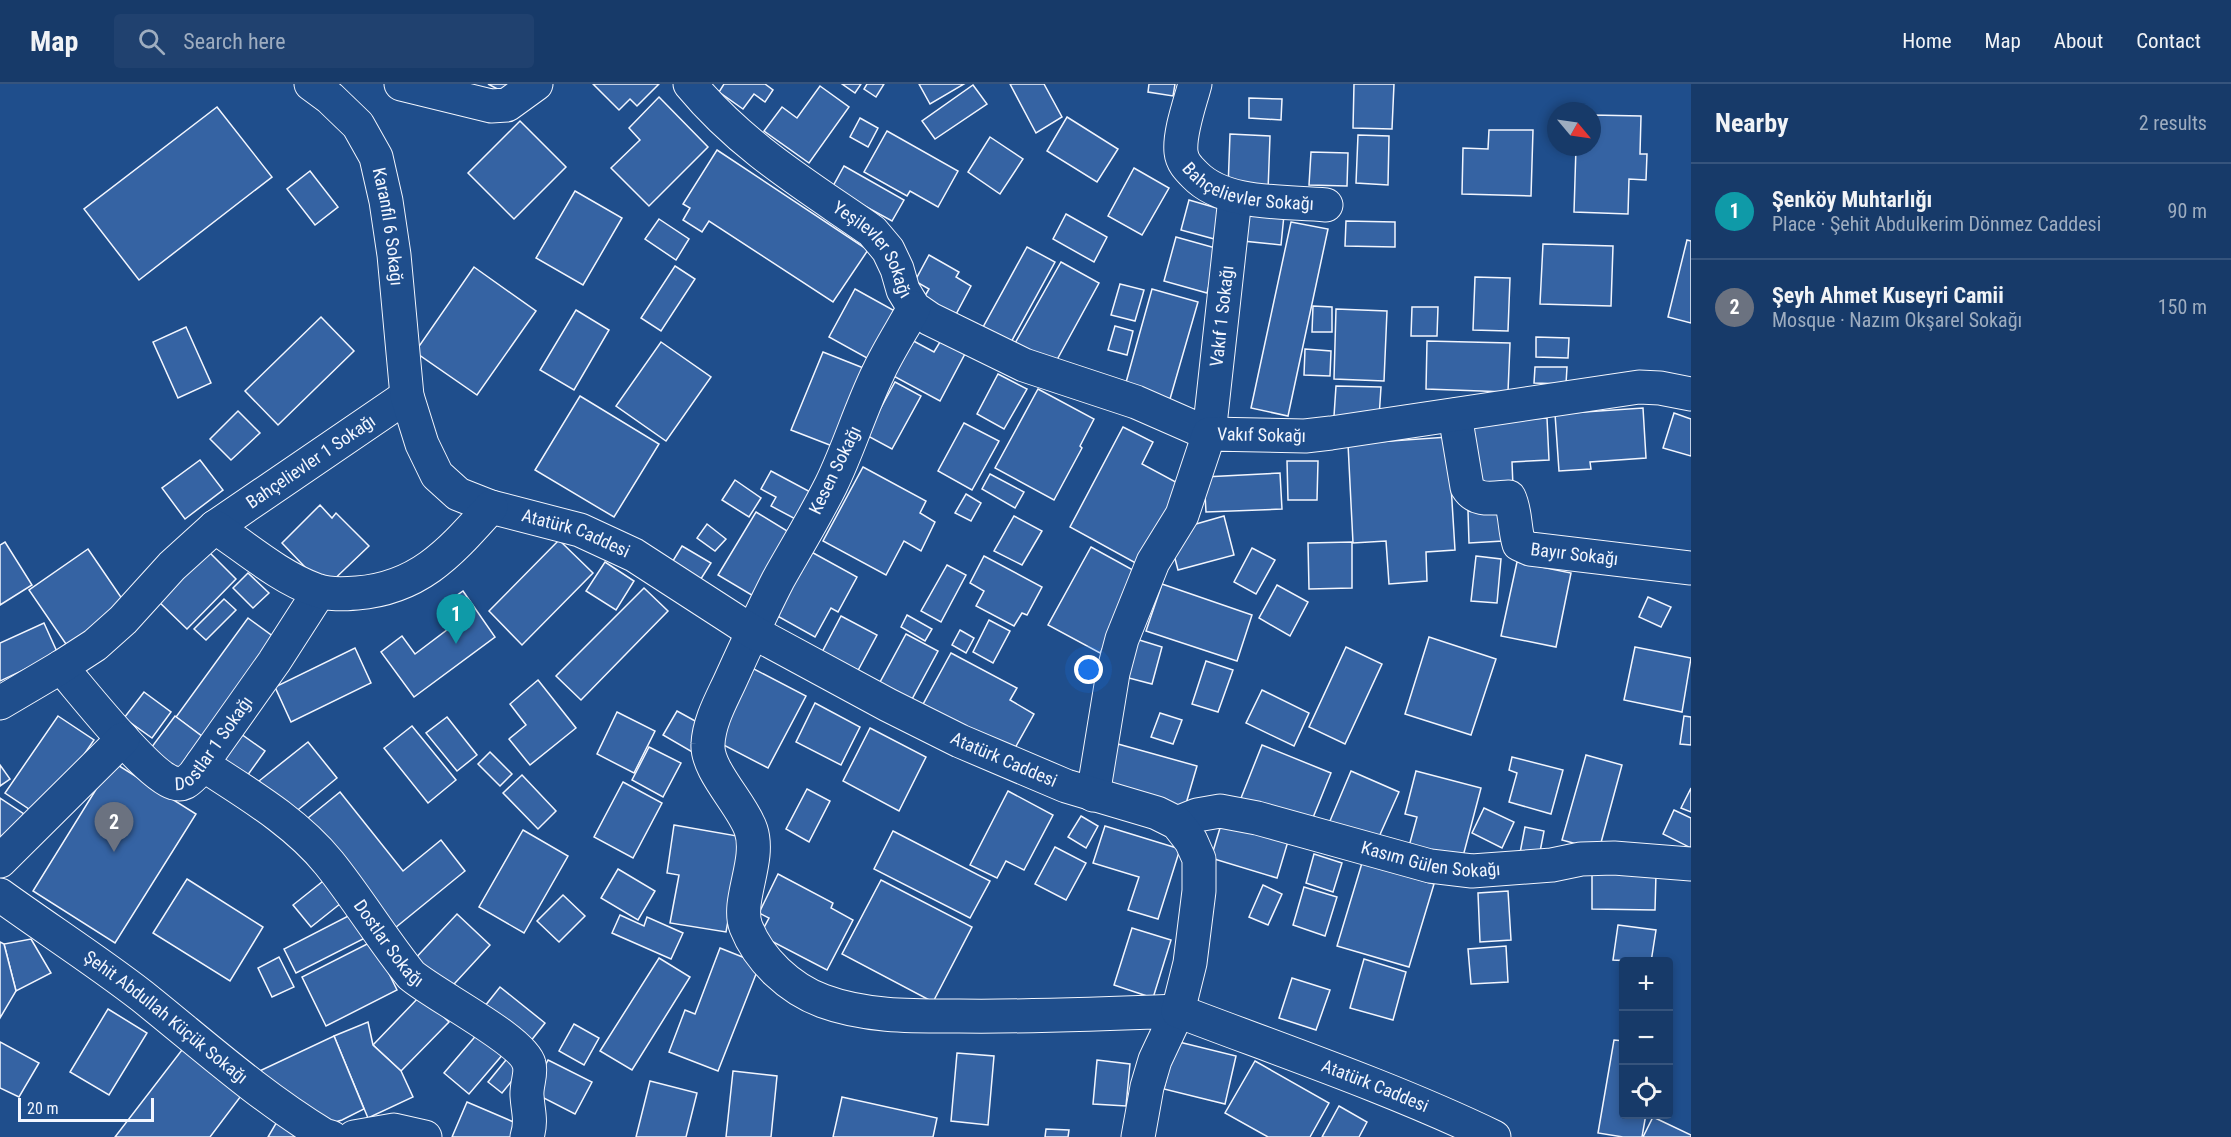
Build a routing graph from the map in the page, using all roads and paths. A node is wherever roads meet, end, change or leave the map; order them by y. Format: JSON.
{"nodes":[{"id":1,"x":311,"y":84,"type":"edge"},
{"id":2,"x":401,"y":84,"type":"edge"},
{"id":3,"x":536,"y":84,"type":"edge"},
{"id":4,"x":690,"y":84,"type":"edge"},
{"id":5,"x":1195,"y":84,"type":"edge"},
{"id":6,"x":1235,"y":198,"type":"junction"},
{"id":7,"x":1326,"y":205,"type":"dead end"},
{"id":8,"x":914,"y":308,"type":"junction"},
{"id":9,"x":1691,"y":394,"type":"edge"},
{"id":10,"x":407,"y":396,"type":"junction"},
{"id":11,"x":1455,"y":415,"type":"junction"},
{"id":12,"x":1209,"y":434,"type":"junction"},
{"id":13,"x":491,"y":507,"type":"junction"},
{"id":14,"x":215,"y":527,"type":"junction"},
{"id":15,"x":1691,"y":568,"type":"edge"},
{"id":16,"x":319,"y":592,"type":"junction"},
{"id":17,"x":753,"y":632,"type":"junction"},
{"id":18,"x":61,"y":668,"type":"junction"},
{"id":19,"x":0,"y":703,"type":"edge"},
{"id":20,"x":123,"y":739,"type":"junction"},
{"id":21,"x":202,"y":764,"type":"junction"},
{"id":22,"x":1094,"y":795,"type":"junction"},
{"id":23,"x":1177,"y":823,"type":"junction"},
{"id":24,"x":0,"y":861,"type":"edge"},
{"id":25,"x":1691,"y":864,"type":"edge"},
{"id":26,"x":0,"y":895,"type":"edge"},
{"id":27,"x":1178,"y":1011,"type":"junction"},
{"id":28,"x":331,"y":1137,"type":"edge"},
{"id":29,"x":354,"y":1137,"type":"edge"},
{"id":30,"x":426,"y":1137,"type":"edge"},
{"id":31,"x":527,"y":1137,"type":"edge"},
{"id":32,"x":1138,"y":1137,"type":"edge"},
{"id":33,"x":1494,"y":1137,"type":"edge"}],
"edges":[{"from":1,"to":10,"type":"street","name":"Karanfil 6 Sokağı"},
{"from":2,"to":3,"type":"street"},
{"from":4,"to":8,"type":"street","name":"Yeşilevler Sokağı"},
{"from":5,"to":6,"type":"street","name":"Bahçelievler Sokağı"},
{"from":6,"to":7,"type":"street","name":"Bahçelievler Sokağı"},
{"from":6,"to":12,"type":"street","name":"Vakıf 1 Sokağı"},
{"from":8,"to":12,"type":"street","name":"Yeşilevler Sokağı"},
{"from":8,"to":17,"type":"street","name":"Kesen Sokağı"},
{"from":9,"to":11,"type":"street","name":"Vakıf Sokağı"},
{"from":10,"to":13,"type":"street","name":"Atatürk Caddesi"},
{"from":10,"to":14,"type":"street","name":"Bahçelievler 1 Sokağı"},
{"from":11,"to":12,"type":"street","name":"Vakıf Sokağı"},
{"from":11,"to":15,"type":"street","name":"Bayır Sokağı"},
{"from":12,"to":22,"type":"street","name":"Vakıf Sokağı"},
{"from":13,"to":16,"type":"street"},
{"from":13,"to":17,"type":"street","name":"Atatürk Caddesi"},
{"from":14,"to":16,"type":"street"},
{"from":14,"to":18,"type":"street","name":"Bahçelievler 1 Sokağı"},
{"from":16,"to":21,"type":"street","name":"Dostlar 1 Sokağı"},
{"from":17,"to":22,"type":"street","name":"Atatürk Caddesi"},
{"from":17,"to":27,"type":"street","name":"Kesen Sokağı"},
{"from":18,"to":19,"type":"street","name":"Bahçelievler 1 Sokağı"},
{"from":18,"to":20,"type":"street","name":"Dostlar 1 Sokağı"},
{"from":20,"to":21,"type":"street","name":"Dostlar 1 Sokağı"},
{"from":20,"to":24,"type":"street"},
{"from":21,"to":31,"type":"street","name":"Dostlar Sokağı"},
{"from":22,"to":23,"type":"street","name":"Atatürk Caddesi"},
{"from":23,"to":25,"type":"street","name":"Kasım Gülen Sokağı"},
{"from":23,"to":27,"type":"street"},
{"from":26,"to":28,"type":"street","name":"Şehit Abdullah Küçük Sokağı"},
{"from":27,"to":32,"type":"street"},
{"from":27,"to":33,"type":"street","name":"Atatürk Caddesi"},
{"from":29,"to":30,"type":"street"}]}
